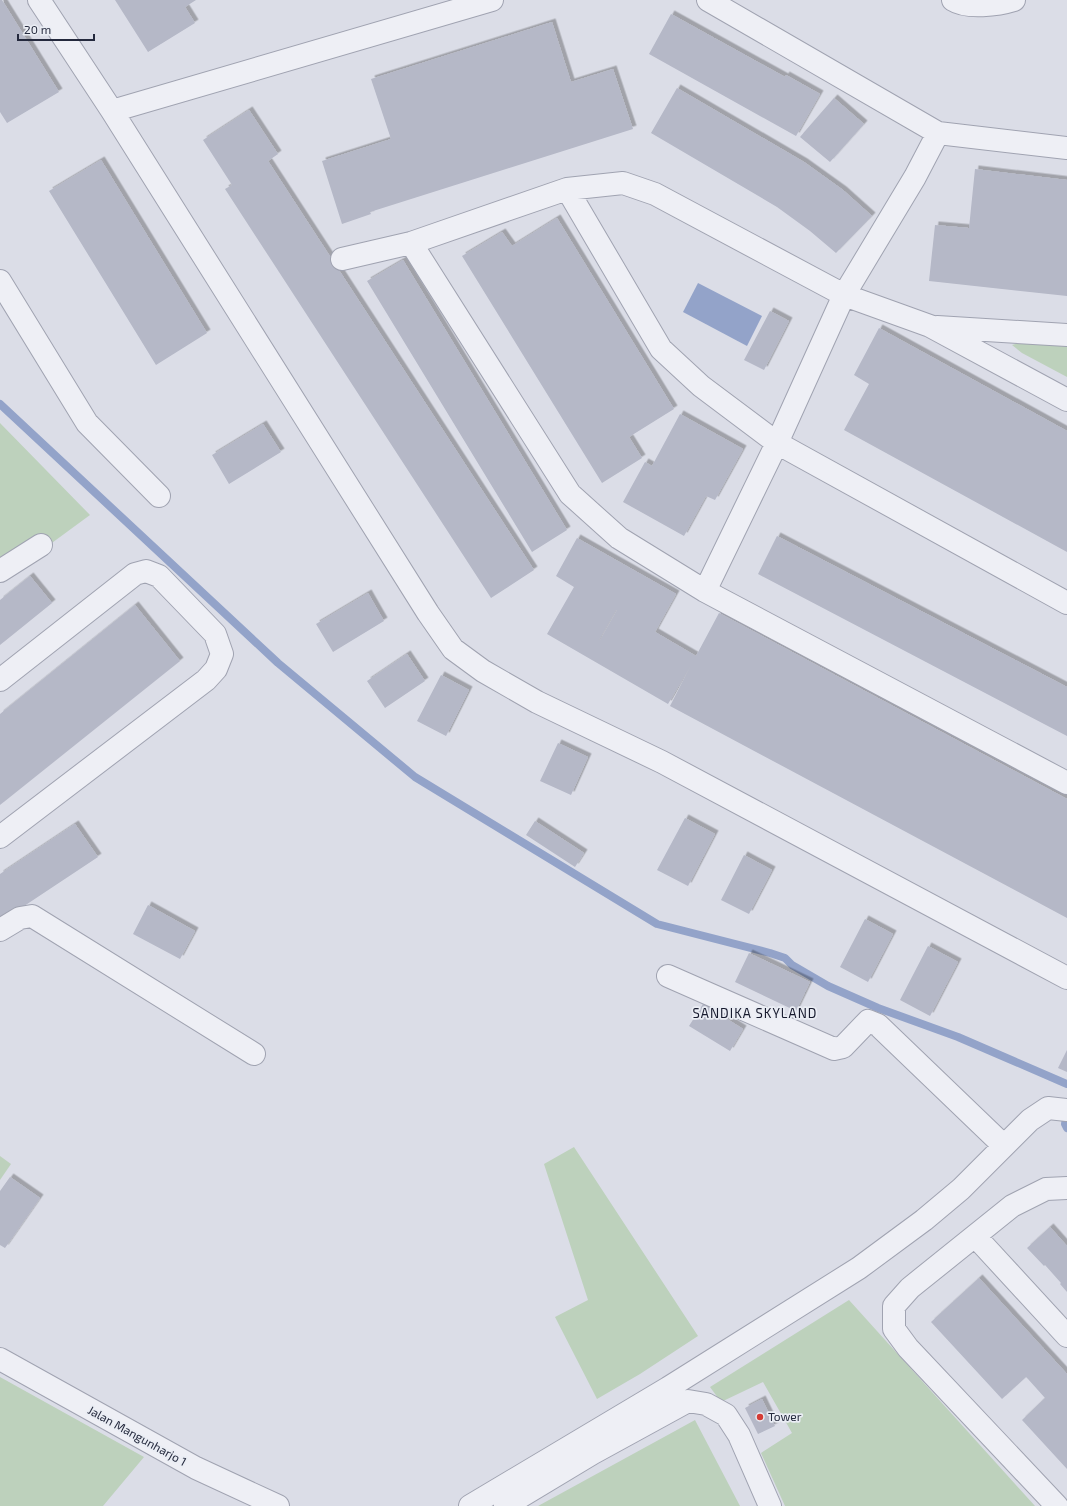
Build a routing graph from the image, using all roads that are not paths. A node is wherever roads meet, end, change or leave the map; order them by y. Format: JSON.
{"nodes":[{"id":1,"x":39,"y":0,"type":"edge"},
{"id":2,"x":492,"y":0,"type":"edge"},
{"id":3,"x":708,"y":0,"type":"edge"},
{"id":4,"x":953,"y":0,"type":"edge"},
{"id":5,"x":1014,"y":0,"type":"edge"},
{"id":6,"x":112,"y":111,"type":"junction"},
{"id":7,"x":938,"y":133,"type":"junction"},
{"id":8,"x":1067,"y":148,"type":"edge"},
{"id":9,"x":567,"y":189,"type":"junction"},
{"id":10,"x":411,"y":243,"type":"junction"},
{"id":11,"x":342,"y":259,"type":"dead end"},
{"id":12,"x":0,"y":281,"type":"edge"},
{"id":13,"x":844,"y":295,"type":"junction"},
{"id":14,"x":930,"y":326,"type":"junction"},
{"id":15,"x":1067,"y":335,"type":"edge"},
{"id":16,"x":1067,"y":400,"type":"edge"},
{"id":17,"x":777,"y":443,"type":"junction"},
{"id":18,"x":159,"y":496,"type":"dead end"},
{"id":19,"x":41,"y":545,"type":"dead end"},
{"id":20,"x":0,"y":571,"type":"edge"},
{"id":21,"x":706,"y":591,"type":"junction"},
{"id":22,"x":1067,"y":604,"type":"edge"},
{"id":23,"x":0,"y":680,"type":"edge"},
{"id":24,"x":1067,"y":783,"type":"edge"},
{"id":25,"x":0,"y":837,"type":"edge"},
{"id":26,"x":0,"y":930,"type":"edge"},
{"id":27,"x":668,"y":976,"type":"dead end"},
{"id":28,"x":1067,"y":978,"type":"edge"},
{"id":29,"x":254,"y":1054,"type":"dead end"},
{"id":30,"x":1057,"y":1109,"type":"edge"},
{"id":31,"x":1004,"y":1146,"type":"junction"},
{"id":32,"x":1067,"y":1188,"type":"edge"},
{"id":33,"x":975,"y":1236,"type":"junction"},
{"id":34,"x":1067,"y":1336,"type":"edge"},
{"id":35,"x":0,"y":1359,"type":"edge"},
{"id":36,"x":278,"y":1506,"type":"edge"},
{"id":37,"x":470,"y":1506,"type":"edge"},
{"id":38,"x":505,"y":1506,"type":"edge"},
{"id":39,"x":770,"y":1506,"type":"edge"},
{"id":40,"x":1057,"y":1506,"type":"edge"}],
"edges":[{"from":1,"to":6,"type":"street"},
{"from":2,"to":6,"type":"street"},
{"from":3,"to":7,"type":"street"},
{"from":4,"to":5,"type":"street"},
{"from":6,"to":28,"type":"street"},
{"from":7,"to":8,"type":"street"},
{"from":7,"to":13,"type":"street"},
{"from":9,"to":10,"type":"street"},
{"from":9,"to":13,"type":"street"},
{"from":9,"to":17,"type":"street"},
{"from":10,"to":11,"type":"street"},
{"from":10,"to":21,"type":"street"},
{"from":12,"to":18,"type":"street"},
{"from":13,"to":14,"type":"street"},
{"from":13,"to":17,"type":"street"},
{"from":14,"to":15,"type":"street"},
{"from":14,"to":16,"type":"street"},
{"from":17,"to":21,"type":"street"},
{"from":17,"to":22,"type":"street"},
{"from":19,"to":20,"type":"street"},
{"from":21,"to":24,"type":"street"},
{"from":23,"to":25,"type":"street"},
{"from":26,"to":29,"type":"street"},
{"from":27,"to":31,"type":"street"},
{"from":30,"to":31,"type":"street"},
{"from":31,"to":37,"type":"street"},
{"from":32,"to":33,"type":"street"},
{"from":33,"to":34,"type":"street"},
{"from":33,"to":40,"type":"street"},
{"from":35,"to":36,"type":"street","name":"Jalan Mangunharjo 1"},
{"from":38,"to":39,"type":"street"}]}
